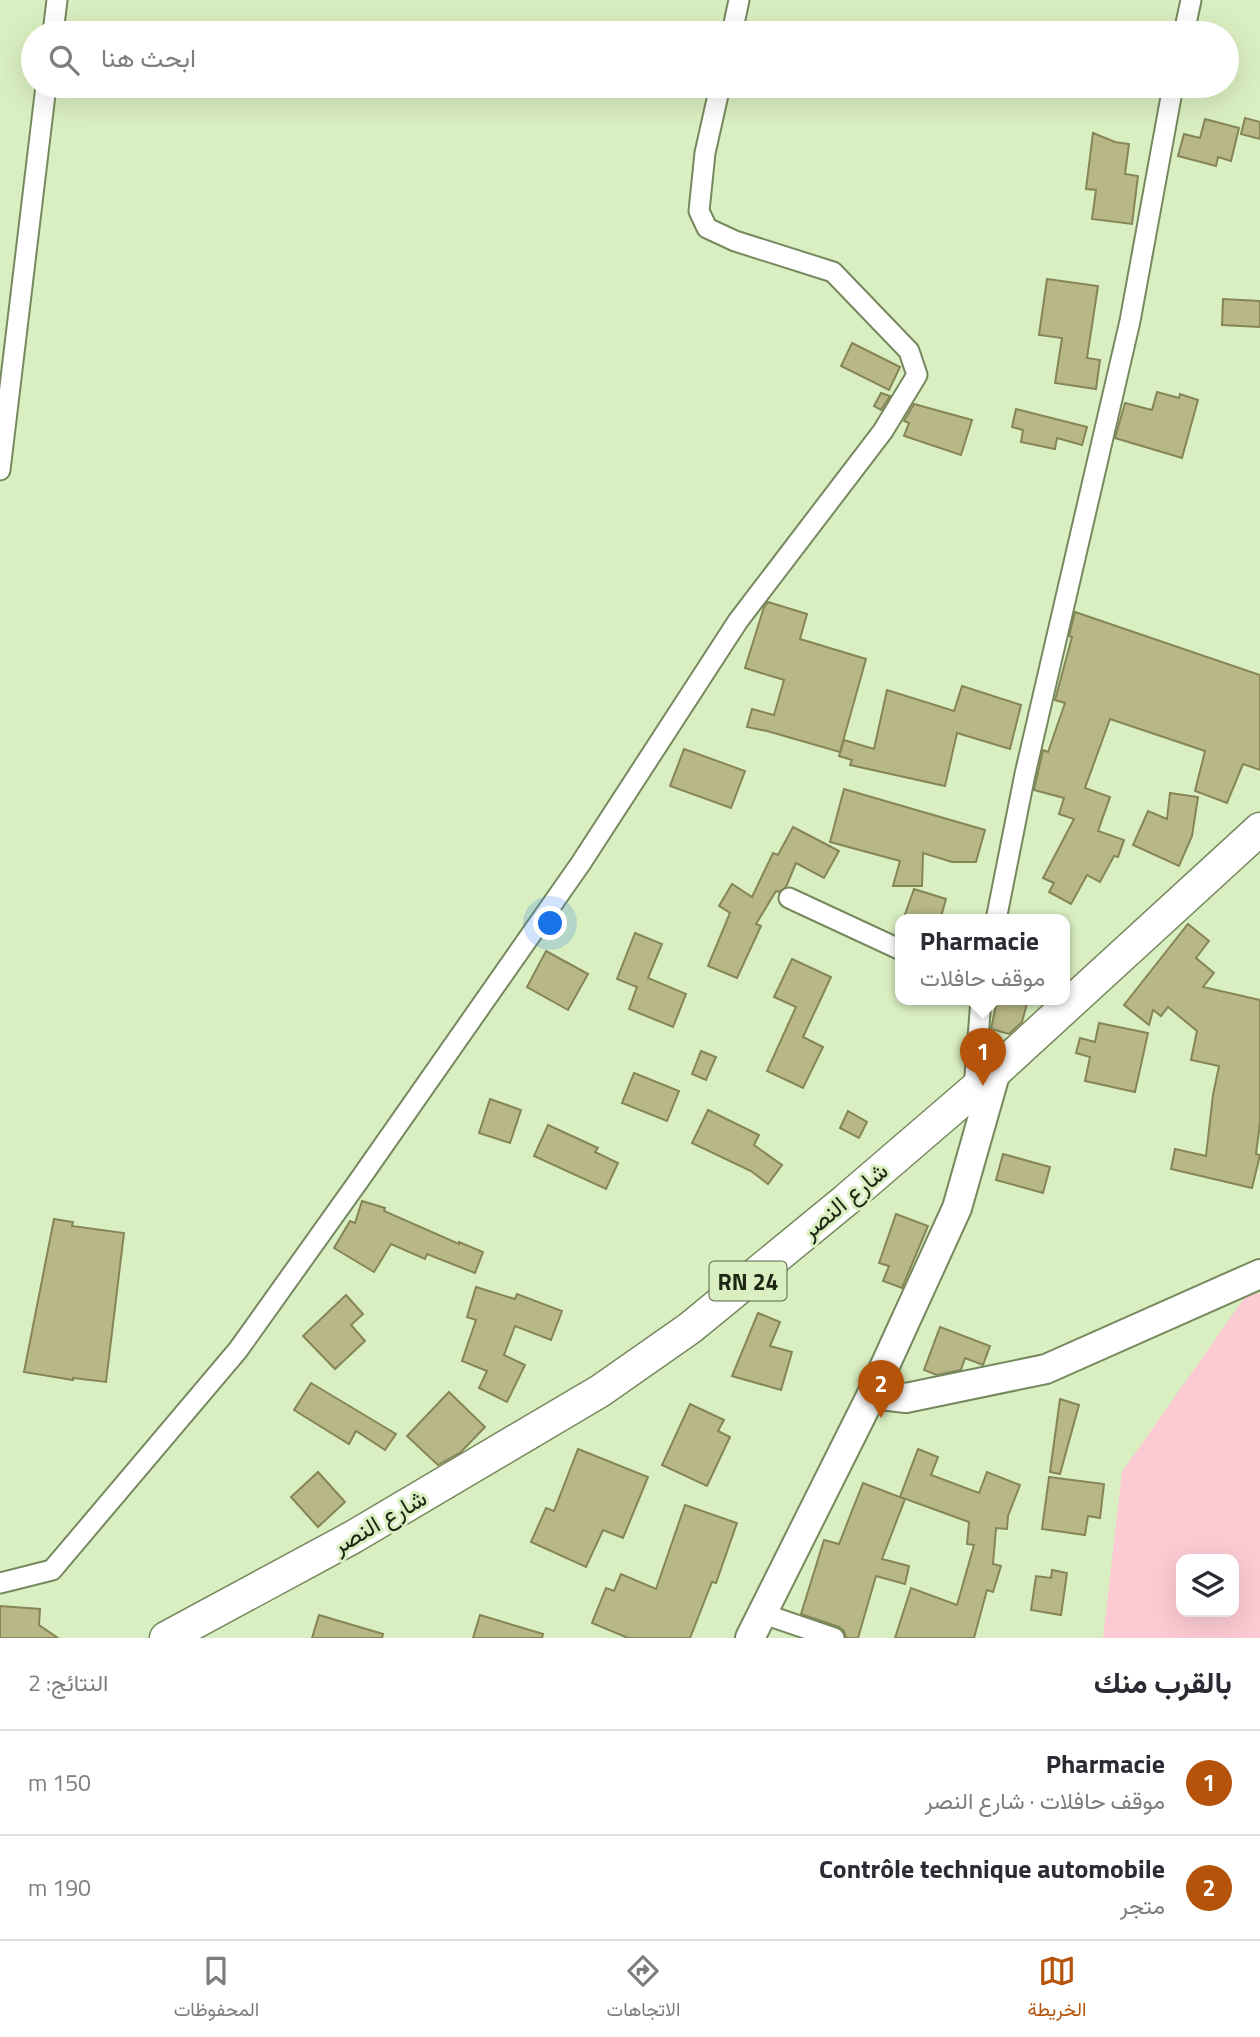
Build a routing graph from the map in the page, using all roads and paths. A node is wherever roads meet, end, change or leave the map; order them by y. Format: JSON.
{"nodes":[{"id":1,"x":57,"y":0,"type":"edge"},
{"id":2,"x":739,"y":0,"type":"edge"},
{"id":3,"x":1191,"y":0,"type":"edge"},
{"id":4,"x":54,"y":21,"type":"edge"},
{"id":5,"x":735,"y":21,"type":"edge"},
{"id":6,"x":1187,"y":21,"type":"edge"},
{"id":7,"x":46,"y":98,"type":"edge"},
{"id":8,"x":717,"y":98,"type":"edge"},
{"id":9,"x":1171,"y":98,"type":"edge"},
{"id":10,"x":0,"y":470,"type":"edge"},
{"id":11,"x":1260,"y":829,"type":"edge"},
{"id":12,"x":789,"y":898,"type":"dead end"},
{"id":13,"x":997,"y":914,"type":"edge"},
{"id":14,"x":895,"y":947,"type":"edge"},
{"id":15,"x":1070,"y":1002,"type":"edge"},
{"id":16,"x":981,"y":1005,"type":"edge"},
{"id":17,"x":1066,"y":1005,"type":"edge"},
{"id":18,"x":985,"y":1079,"type":"junction"},
{"id":19,"x":1260,"y":1274,"type":"edge"},
{"id":20,"x":872,"y":1394,"type":"junction"},
{"id":21,"x":0,"y":1583,"type":"edge"},
{"id":22,"x":755,"y":1626,"type":"edge"},
{"id":23,"x":166,"y":1638,"type":"edge"},
{"id":24,"x":834,"y":1638,"type":"edge"}],
"edges":[{"from":1,"to":4,"type":"street"},
{"from":2,"to":5,"type":"street"},
{"from":3,"to":6,"type":"street"},
{"from":7,"to":10,"type":"street"},
{"from":8,"to":21,"type":"street"},
{"from":9,"to":13,"type":"street"},
{"from":11,"to":15,"type":"main road","name":"شارع النصر","number":"RN 24"},
{"from":12,"to":14,"type":"street"},
{"from":16,"to":18,"type":"street"},
{"from":17,"to":18,"type":"main road","name":"شارع النصر","number":"RN 24"},
{"from":18,"to":20,"type":"street"},
{"from":18,"to":23,"type":"main road","name":"شارع النصر","number":"RN 24"},
{"from":19,"to":20,"type":"street"},
{"from":20,"to":22,"type":"street"},
{"from":22,"to":24,"type":"street"}]}
